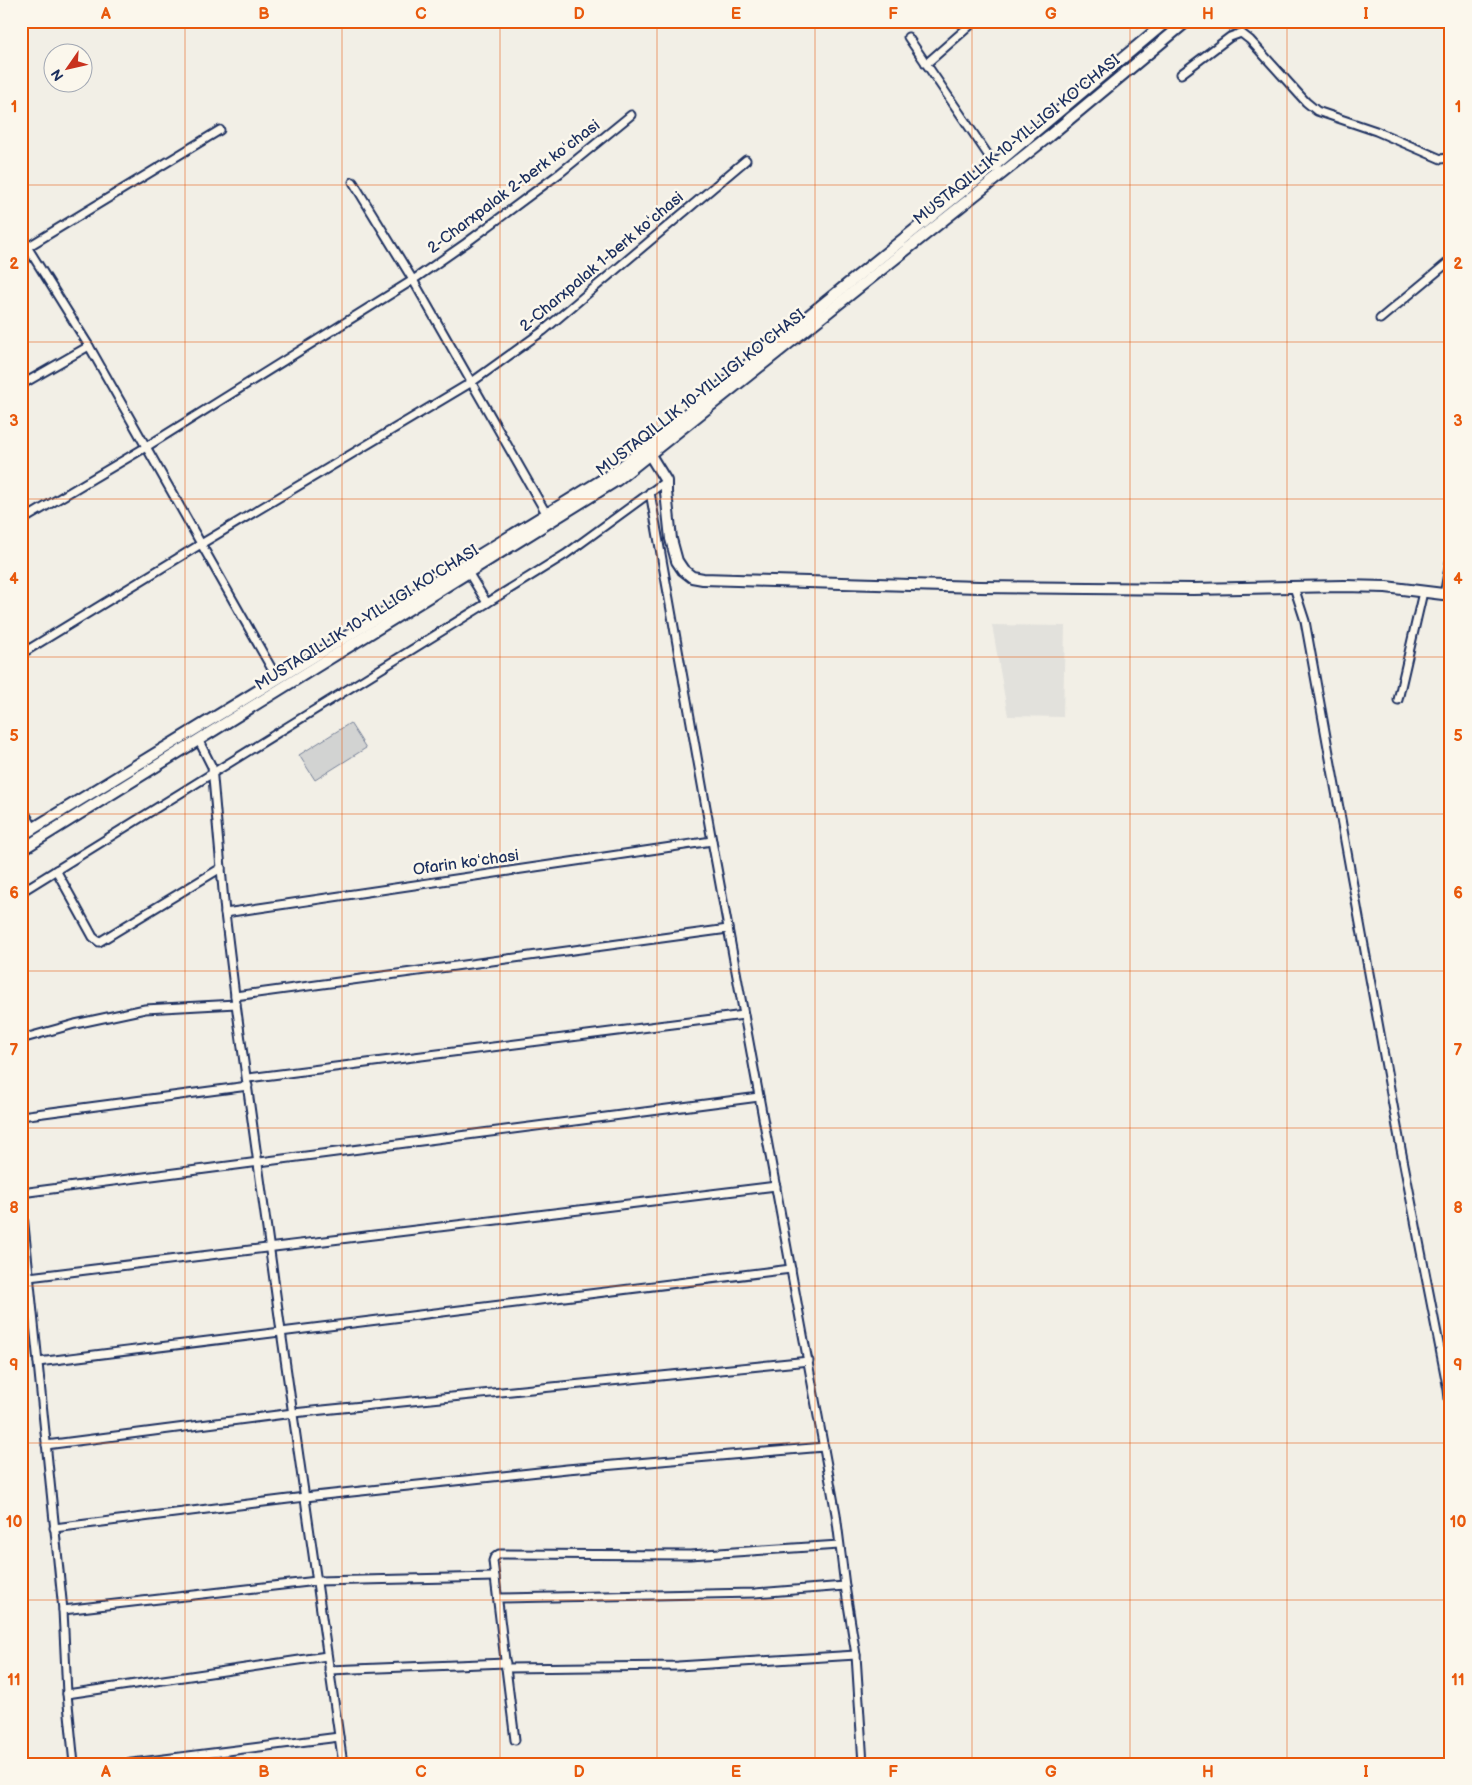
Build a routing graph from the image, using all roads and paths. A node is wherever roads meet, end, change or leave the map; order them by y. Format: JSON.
{"nodes":[{"id":1,"x":974,"y":21,"type":"edge"},
{"id":2,"x":1167,"y":21,"type":"edge"},
{"id":3,"x":1187,"y":21,"type":"edge"},
{"id":4,"x":908,"y":37,"type":"dead end"},
{"id":5,"x":926,"y":64,"type":"junction"},
{"id":6,"x":1181,"y":74,"type":"dead end"},
{"id":7,"x":631,"y":115,"type":"dead end"},
{"id":8,"x":220,"y":130,"type":"dead end"},
{"id":9,"x":1451,"y":155,"type":"edge"},
{"id":10,"x":746,"y":160,"type":"dead end"},
{"id":11,"x":998,"y":169,"type":"junction"},
{"id":12,"x":354,"y":182,"type":"dead end"},
{"id":13,"x":21,"y":237,"type":"edge"},
{"id":14,"x":24,"y":249,"type":"edge"},
{"id":15,"x":1451,"y":260,"type":"edge"},
{"id":16,"x":413,"y":280,"type":"junction"},
{"id":17,"x":1380,"y":320,"type":"dead end"},
{"id":18,"x":89,"y":346,"type":"junction"},
{"id":19,"x":472,"y":382,"type":"junction"},
{"id":20,"x":21,"y":385,"type":"edge"},
{"id":21,"x":146,"y":447,"type":"junction"},
{"id":22,"x":650,"y":455,"type":"junction"},
{"id":23,"x":666,"y":481,"type":"junction"},
{"id":24,"x":650,"y":492,"type":"junction"},
{"id":25,"x":546,"y":513,"type":"junction"},
{"id":26,"x":21,"y":521,"type":"edge"},
{"id":27,"x":201,"y":544,"type":"junction"},
{"id":28,"x":1451,"y":557,"type":"edge"},
{"id":29,"x":471,"y":576,"type":"junction"},
{"id":30,"x":1294,"y":588,"type":"junction"},
{"id":31,"x":1423,"y":592,"type":"junction"},
{"id":32,"x":1448,"y":595,"type":"edge"},
{"id":33,"x":487,"y":603,"type":"junction"},
{"id":34,"x":21,"y":654,"type":"edge"},
{"id":35,"x":277,"y":678,"type":"junction"},
{"id":36,"x":1398,"y":700,"type":"dead end"},
{"id":37,"x":201,"y":745,"type":"junction"},
{"id":38,"x":212,"y":771,"type":"junction"},
{"id":39,"x":21,"y":806,"type":"edge"},
{"id":40,"x":34,"y":829,"type":"junction"},
{"id":41,"x":21,"y":836,"type":"edge"},
{"id":42,"x":712,"y":840,"type":"junction"},
{"id":43,"x":21,"y":850,"type":"edge"},
{"id":44,"x":221,"y":868,"type":"junction"},
{"id":45,"x":56,"y":870,"type":"junction"},
{"id":46,"x":21,"y":892,"type":"edge"},
{"id":47,"x":225,"y":912,"type":"junction"},
{"id":48,"x":728,"y":930,"type":"junction"},
{"id":49,"x":236,"y":1000,"type":"junction"},
{"id":50,"x":744,"y":1015,"type":"junction"},
{"id":51,"x":21,"y":1039,"type":"edge"},
{"id":52,"x":248,"y":1082,"type":"junction"},
{"id":53,"x":759,"y":1097,"type":"junction"},
{"id":54,"x":21,"y":1116,"type":"edge"},
{"id":55,"x":259,"y":1163,"type":"junction"},
{"id":56,"x":776,"y":1186,"type":"junction"},
{"id":57,"x":21,"y":1194,"type":"edge"},
{"id":58,"x":270,"y":1249,"type":"junction"},
{"id":59,"x":791,"y":1269,"type":"junction"},
{"id":60,"x":29,"y":1277,"type":"junction"},
{"id":61,"x":281,"y":1331,"type":"junction"},
{"id":62,"x":808,"y":1361,"type":"junction"},
{"id":63,"x":38,"y":1362,"type":"junction"},
{"id":64,"x":293,"y":1413,"type":"junction"},
{"id":65,"x":1451,"y":1415,"type":"edge"},
{"id":66,"x":46,"y":1445,"type":"junction"},
{"id":67,"x":824,"y":1447,"type":"junction"},
{"id":68,"x":305,"y":1497,"type":"junction"},
{"id":69,"x":54,"y":1528,"type":"junction"},
{"id":70,"x":839,"y":1545,"type":"junction"},
{"id":71,"x":495,"y":1577,"type":"junction"},
{"id":72,"x":317,"y":1581,"type":"junction"},
{"id":73,"x":845,"y":1586,"type":"junction"},
{"id":74,"x":498,"y":1598,"type":"junction"},
{"id":75,"x":63,"y":1610,"type":"junction"},
{"id":76,"x":856,"y":1655,"type":"junction"},
{"id":77,"x":327,"y":1656,"type":"junction"},
{"id":78,"x":506,"y":1665,"type":"junction"},
{"id":79,"x":329,"y":1670,"type":"junction"},
{"id":80,"x":67,"y":1694,"type":"junction"},
{"id":81,"x":339,"y":1737,"type":"junction"},
{"id":82,"x":515,"y":1740,"type":"dead end"},
{"id":83,"x":74,"y":1764,"type":"edge"},
{"id":84,"x":124,"y":1764,"type":"edge"},
{"id":85,"x":343,"y":1764,"type":"edge"},
{"id":86,"x":863,"y":1764,"type":"edge"}],
"edges":[{"from":1,"to":5,"type":"street"},
{"from":2,"to":11,"type":"main road","name":"MUSTAQILLIK 10-YILLIGI KO'CHASI"},
{"from":3,"to":11,"type":"main road","name":"MUSTAQILLIK 10-YILLIGI KO'CHASI"},
{"from":4,"to":5,"type":"street"},
{"from":5,"to":11,"type":"street"},
{"from":6,"to":9,"type":"street"},
{"from":7,"to":16,"type":"street","name":"2-Charxpalak 2-berk koʻchasi"},
{"from":8,"to":14,"type":"street"},
{"from":10,"to":19,"type":"street","name":"2-Charxpalak 1-berk koʻchasi"},
{"from":11,"to":22,"type":"main road","name":"MUSTAQILLIK 10-YILLIGI KO'CHASI"},
{"from":11,"to":25,"type":"main road","name":"MUSTAQILLIK 10-YILLIGI KO'CHASI"},
{"from":12,"to":16,"type":"street"},
{"from":13,"to":14,"type":"street"},
{"from":14,"to":18,"type":"street"},
{"from":15,"to":17,"type":"street"},
{"from":16,"to":19,"type":"street"},
{"from":16,"to":21,"type":"street","name":"2-Charxpalak 2-berk koʻchasi"},
{"from":18,"to":20,"type":"street"},
{"from":18,"to":21,"type":"street"},
{"from":19,"to":25,"type":"street"},
{"from":19,"to":27,"type":"street","name":"2-Charxpalak 1-berk koʻchasi"},
{"from":21,"to":26,"type":"street","name":"2-Charxpalak 2-berk koʻchasi"},
{"from":21,"to":27,"type":"street"},
{"from":22,"to":23,"type":"main road"},
{"from":22,"to":29,"type":"main road","name":"MUSTAQILLIK 10-YILLIGI KO'CHASI"},
{"from":23,"to":24,"type":"street"},
{"from":23,"to":30,"type":"main road"},
{"from":24,"to":33,"type":"street"},
{"from":24,"to":42,"type":"street"},
{"from":25,"to":35,"type":"main road","name":"MUSTAQILLIK 10-YILLIGI KO'CHASI"},
{"from":27,"to":34,"type":"street","name":"2-Charxpalak 1-berk koʻchasi"},
{"from":27,"to":35,"type":"street"},
{"from":28,"to":32,"type":"street"},
{"from":29,"to":33,"type":"street"},
{"from":29,"to":37,"type":"main road","name":"MUSTAQILLIK 10-YILLIGI KO'CHASI"},
{"from":30,"to":31,"type":"main road"},
{"from":30,"to":65,"type":"street"},
{"from":31,"to":32,"type":"main road"},
{"from":31,"to":36,"type":"street"},
{"from":33,"to":38,"type":"street"},
{"from":35,"to":40,"type":"main road","name":"MUSTAQILLIK 10-YILLIGI KO'CHASI"},
{"from":37,"to":38,"type":"street"},
{"from":37,"to":43,"type":"main road","name":"MUSTAQILLIK 10-YILLIGI KO'CHASI"},
{"from":38,"to":44,"type":"street"},
{"from":38,"to":45,"type":"street"},
{"from":39,"to":40,"type":"street"},
{"from":40,"to":41,"type":"main road","name":"MUSTAQILLIK 10-YILLIGI KO'CHASI"},
{"from":42,"to":47,"type":"street","name":"Ofarin koʻchasi"},
{"from":42,"to":48,"type":"street"},
{"from":44,"to":45,"type":"street"},
{"from":44,"to":47,"type":"street"},
{"from":45,"to":46,"type":"street"},
{"from":47,"to":49,"type":"street"},
{"from":48,"to":49,"type":"street"},
{"from":48,"to":50,"type":"street"},
{"from":49,"to":51,"type":"street"},
{"from":49,"to":52,"type":"street"},
{"from":50,"to":52,"type":"street"},
{"from":50,"to":53,"type":"street"},
{"from":52,"to":54,"type":"street"},
{"from":52,"to":55,"type":"street"},
{"from":53,"to":55,"type":"street"},
{"from":53,"to":56,"type":"street"},
{"from":55,"to":57,"type":"street"},
{"from":55,"to":58,"type":"street"},
{"from":56,"to":58,"type":"street"},
{"from":56,"to":59,"type":"street"},
{"from":57,"to":60,"type":"street"},
{"from":58,"to":60,"type":"street"},
{"from":58,"to":61,"type":"street"},
{"from":59,"to":61,"type":"street"},
{"from":59,"to":62,"type":"street"},
{"from":60,"to":63,"type":"street"},
{"from":61,"to":63,"type":"street"},
{"from":61,"to":64,"type":"street"},
{"from":62,"to":64,"type":"street"},
{"from":62,"to":67,"type":"street"},
{"from":63,"to":66,"type":"street"},
{"from":64,"to":66,"type":"street"},
{"from":64,"to":68,"type":"street"},
{"from":66,"to":69,"type":"street"},
{"from":67,"to":68,"type":"street"},
{"from":67,"to":70,"type":"street"},
{"from":68,"to":69,"type":"street"},
{"from":68,"to":72,"type":"street"},
{"from":69,"to":75,"type":"street"},
{"from":70,"to":71,"type":"street"},
{"from":70,"to":73,"type":"street"},
{"from":71,"to":72,"type":"street"},
{"from":71,"to":74,"type":"street"},
{"from":72,"to":75,"type":"street"},
{"from":72,"to":77,"type":"street"},
{"from":73,"to":74,"type":"street"},
{"from":73,"to":76,"type":"street"},
{"from":74,"to":78,"type":"street"},
{"from":75,"to":80,"type":"street"},
{"from":76,"to":78,"type":"street"},
{"from":76,"to":86,"type":"street"},
{"from":77,"to":79,"type":"street"},
{"from":77,"to":80,"type":"street"},
{"from":78,"to":79,"type":"street"},
{"from":78,"to":82,"type":"street"},
{"from":79,"to":81,"type":"street"},
{"from":80,"to":83,"type":"street"},
{"from":81,"to":84,"type":"street"},
{"from":81,"to":85,"type":"street"}]}
